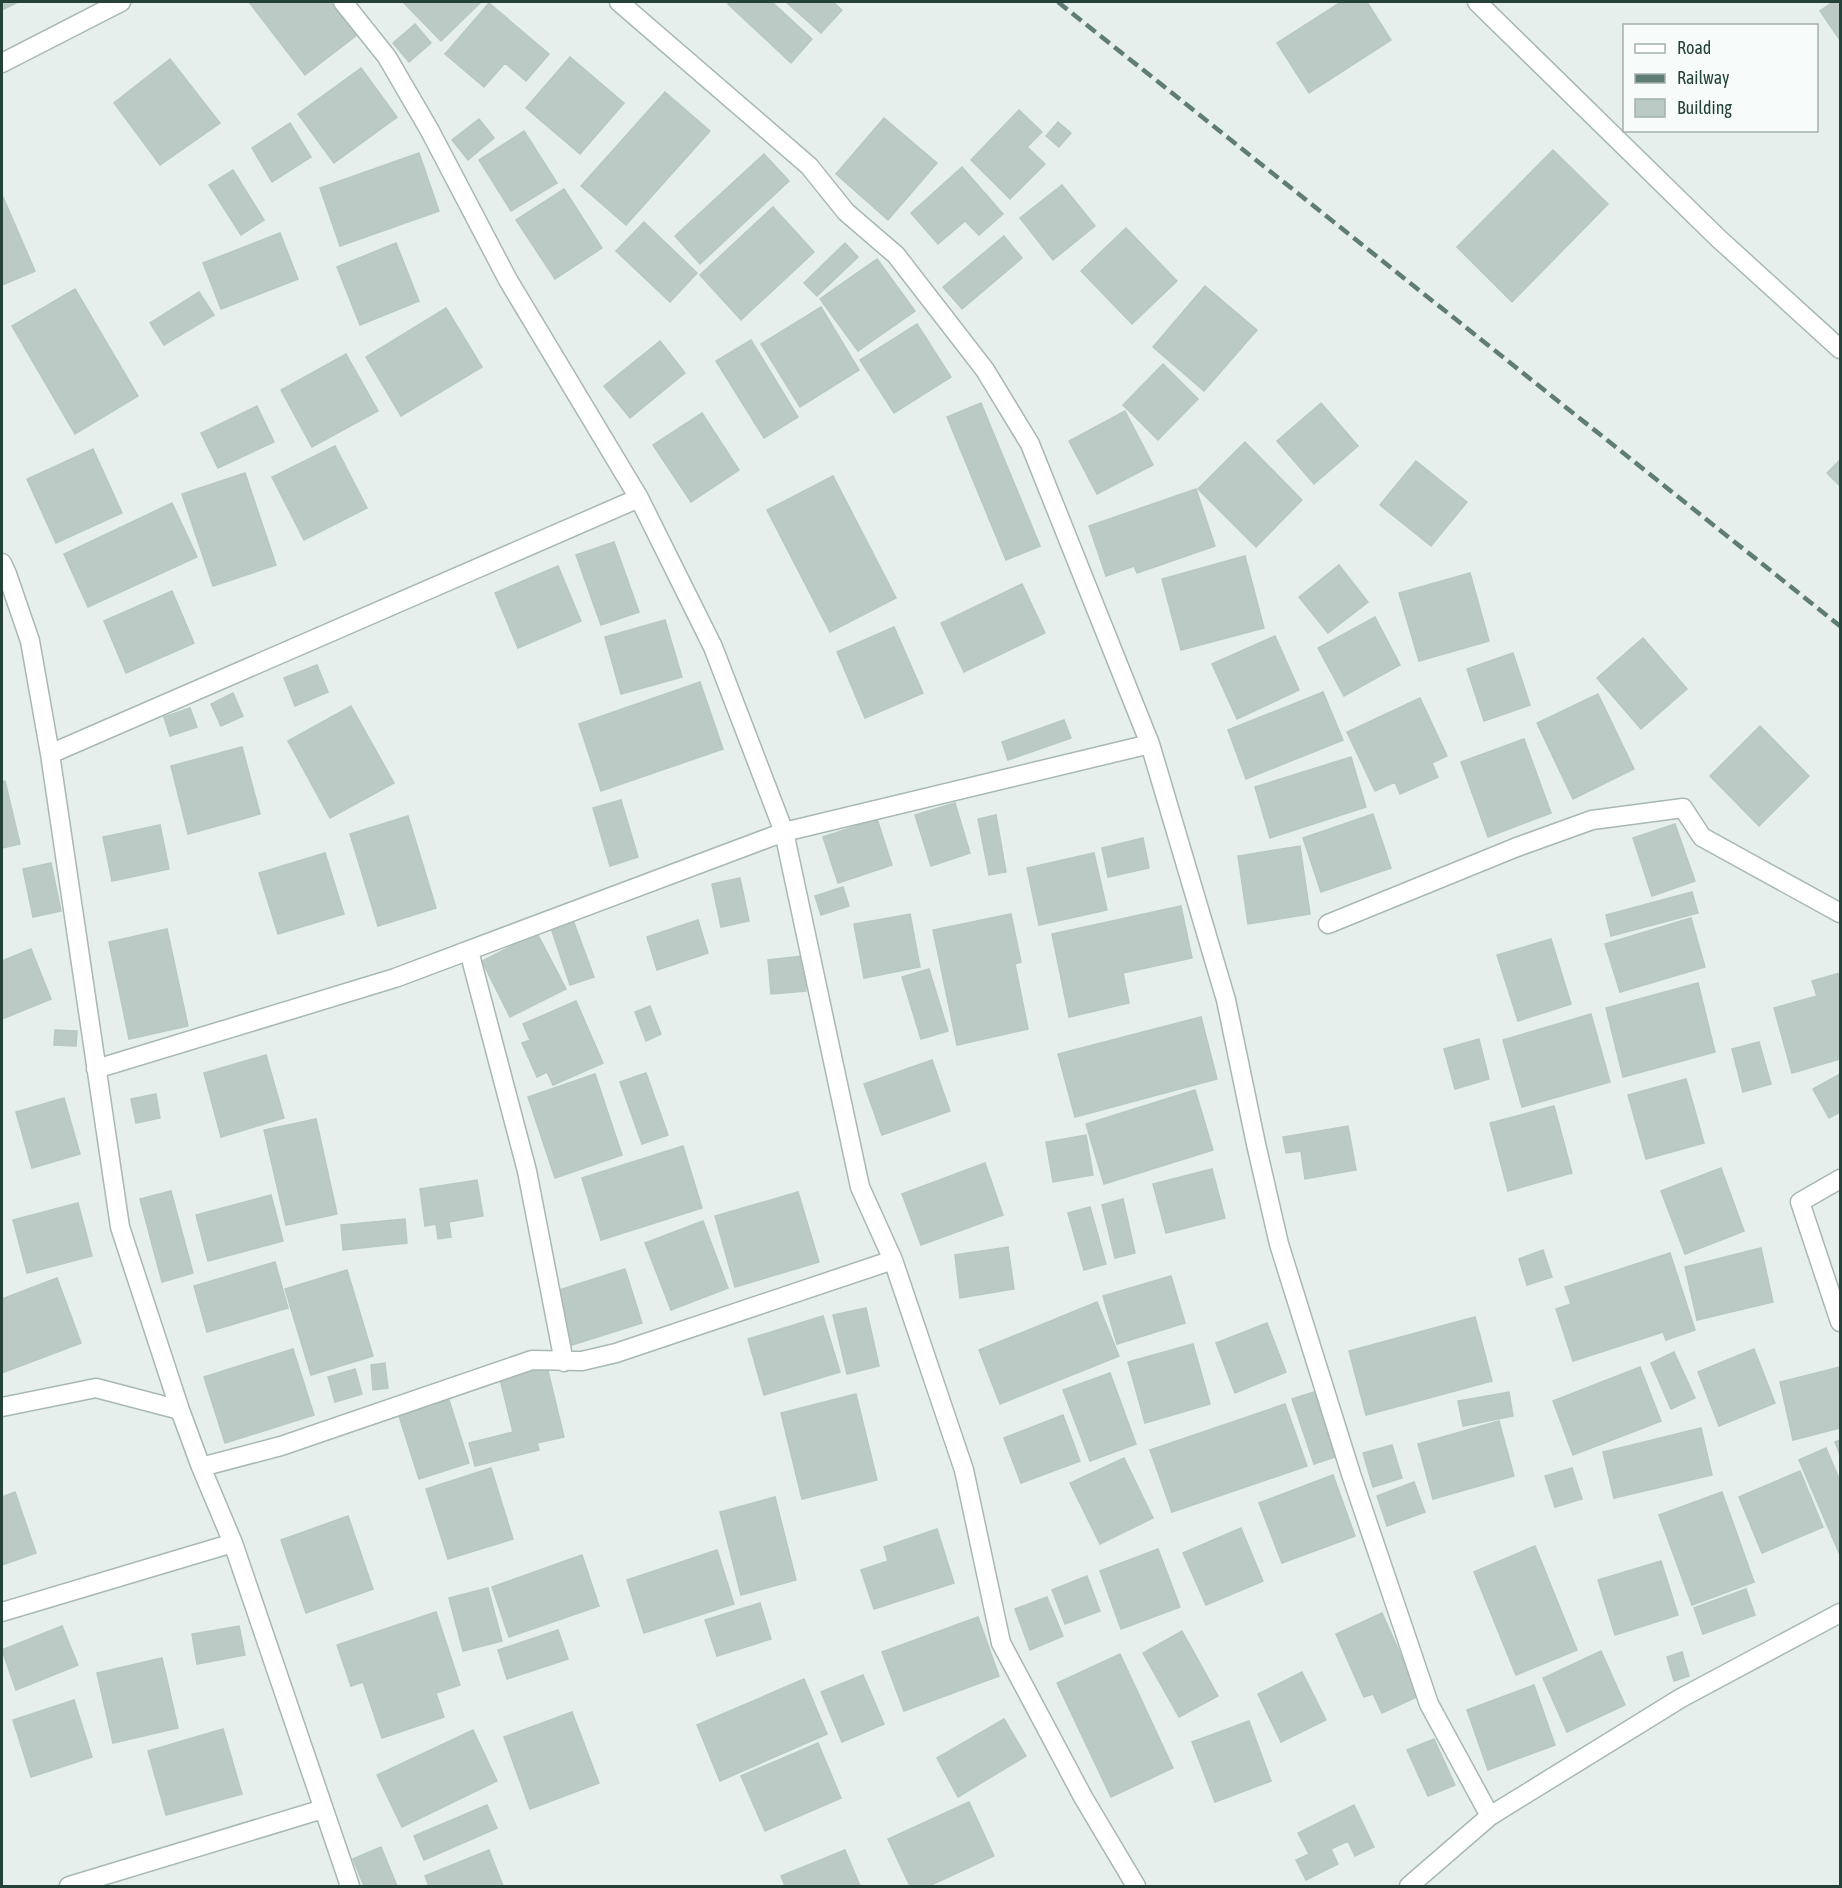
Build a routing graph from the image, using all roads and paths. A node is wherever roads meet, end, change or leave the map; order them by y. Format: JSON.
{"nodes":[{"id":1,"x":121,"y":2,"type":"edge"},
{"id":2,"x":343,"y":2,"type":"edge"},
{"id":3,"x":619,"y":2,"type":"edge"},
{"id":4,"x":1477,"y":2,"type":"edge"},
{"id":5,"x":2,"y":63,"type":"edge"},
{"id":6,"x":1840,"y":349,"type":"edge"},
{"id":7,"x":639,"y":498,"type":"junction"},
{"id":8,"x":2,"y":563,"type":"edge"},
{"id":9,"x":1150,"y":744,"type":"junction"},
{"id":10,"x":50,"y":754,"type":"junction"},
{"id":11,"x":784,"y":832,"type":"junction"},
{"id":12,"x":1840,"y":913,"type":"edge"},
{"id":13,"x":1328,"y":924,"type":"dead end"},
{"id":14,"x":469,"y":951,"type":"junction"},
{"id":15,"x":96,"y":1069,"type":"junction"},
{"id":16,"x":1840,"y":1179,"type":"edge"},
{"id":17,"x":893,"y":1260,"type":"junction"},
{"id":18,"x":1840,"y":1323,"type":"edge"},
{"id":19,"x":564,"y":1362,"type":"junction"},
{"id":20,"x":2,"y":1407,"type":"edge"},
{"id":21,"x":180,"y":1410,"type":"junction"},
{"id":22,"x":201,"y":1467,"type":"junction"},
{"id":23,"x":233,"y":1543,"type":"junction"},
{"id":24,"x":2,"y":1612,"type":"edge"},
{"id":25,"x":1840,"y":1613,"type":"edge"},
{"id":26,"x":323,"y":1809,"type":"junction"},
{"id":27,"x":1490,"y":1816,"type":"junction"},
{"id":28,"x":69,"y":1887,"type":"edge"},
{"id":29,"x":350,"y":1887,"type":"edge"},
{"id":30,"x":1136,"y":1887,"type":"edge"},
{"id":31,"x":1409,"y":1887,"type":"edge"}],
"edges":[{"from":1,"to":5,"type":"street"},
{"from":2,"to":7,"type":"street"},
{"from":3,"to":9,"type":"street"},
{"from":4,"to":6,"type":"street"},
{"from":7,"to":10,"type":"street"},
{"from":7,"to":11,"type":"street"},
{"from":8,"to":10,"type":"street"},
{"from":9,"to":11,"type":"street"},
{"from":9,"to":27,"type":"street"},
{"from":10,"to":15,"type":"street"},
{"from":11,"to":14,"type":"street"},
{"from":11,"to":17,"type":"street"},
{"from":12,"to":13,"type":"street"},
{"from":14,"to":15,"type":"street"},
{"from":14,"to":19,"type":"street"},
{"from":15,"to":21,"type":"street"},
{"from":16,"to":18,"type":"street"},
{"from":17,"to":19,"type":"street"},
{"from":17,"to":30,"type":"street"},
{"from":19,"to":22,"type":"street"},
{"from":20,"to":21,"type":"street"},
{"from":21,"to":22,"type":"street"},
{"from":22,"to":23,"type":"street"},
{"from":23,"to":24,"type":"street"},
{"from":23,"to":26,"type":"street"},
{"from":25,"to":27,"type":"street"},
{"from":26,"to":28,"type":"street"},
{"from":26,"to":29,"type":"street"},
{"from":27,"to":31,"type":"street"}]}
